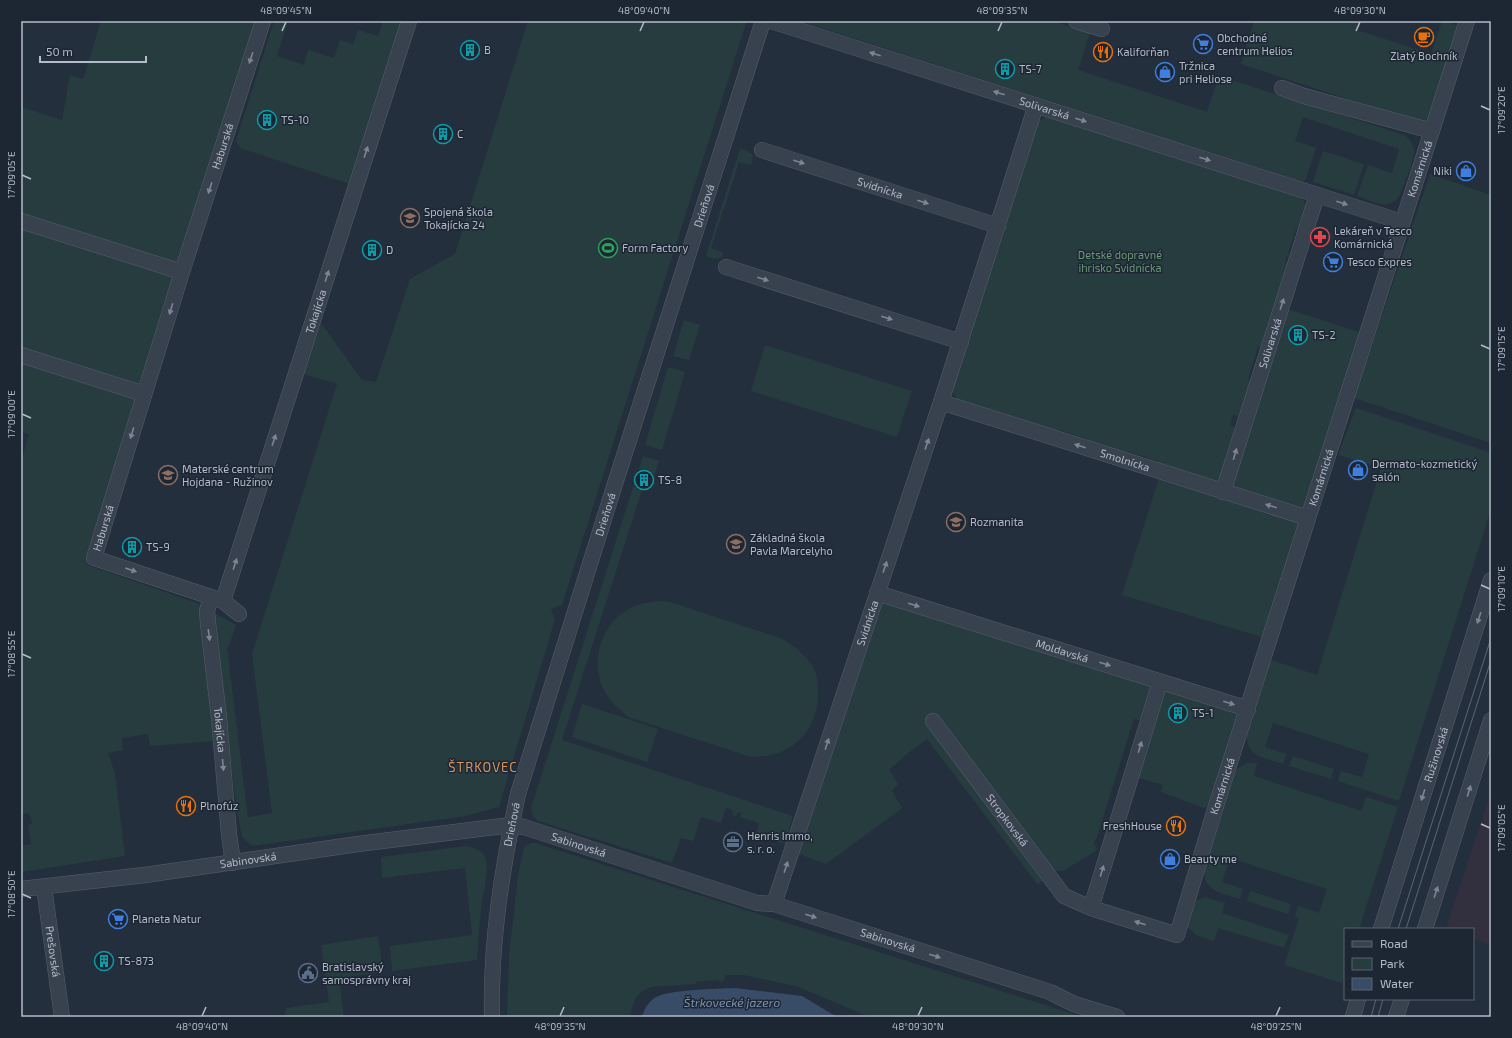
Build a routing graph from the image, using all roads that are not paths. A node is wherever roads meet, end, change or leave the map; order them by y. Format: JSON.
{"nodes":[{"id":1,"x":263,"y":21,"type":"edge"},
{"id":2,"x":409,"y":21,"type":"edge"},
{"id":3,"x":763,"y":21,"type":"edge"},
{"id":4,"x":771,"y":21,"type":"edge"},
{"id":5,"x":1076,"y":21,"type":"edge"},
{"id":6,"x":1467,"y":21,"type":"edge"},
{"id":7,"x":1102,"y":29,"type":"dead end"},
{"id":8,"x":1282,"y":88,"type":"dead end"},
{"id":9,"x":1040,"y":107,"type":"junction"},
{"id":10,"x":1432,"y":131,"type":"junction"},
{"id":11,"x":762,"y":150,"type":"dead end"},
{"id":12,"x":1317,"y":195,"type":"junction"},
{"id":13,"x":21,"y":221,"type":"edge"},
{"id":14,"x":1402,"y":222,"type":"junction"},
{"id":15,"x":998,"y":226,"type":"junction"},
{"id":16,"x":726,"y":267,"type":"dead end"},
{"id":17,"x":182,"y":272,"type":"junction"},
{"id":18,"x":961,"y":342,"type":"junction"},
{"id":19,"x":21,"y":354,"type":"edge"},
{"id":20,"x":144,"y":394,"type":"junction"},
{"id":21,"x":942,"y":402,"type":"junction"},
{"id":22,"x":1223,"y":492,"type":"junction"},
{"id":23,"x":1308,"y":518,"type":"junction"},
{"id":24,"x":1491,"y":580,"type":"edge"},
{"id":25,"x":877,"y":593,"type":"junction"},
{"id":26,"x":217,"y":599,"type":"junction"},
{"id":27,"x":239,"y":614,"type":"dead end"},
{"id":28,"x":1160,"y":682,"type":"junction"},
{"id":29,"x":1248,"y":709,"type":"junction"},
{"id":30,"x":1491,"y":720,"type":"edge"},
{"id":31,"x":933,"y":721,"type":"dead end"},
{"id":32,"x":511,"y":825,"type":"junction"},
{"id":33,"x":233,"y":863,"type":"junction"},
{"id":34,"x":44,"y":886,"type":"junction"},
{"id":35,"x":21,"y":889,"type":"edge"},
{"id":36,"x":774,"y":904,"type":"junction"},
{"id":37,"x":1091,"y":908,"type":"junction"},
{"id":38,"x":1381,"y":928,"type":"edge"},
{"id":39,"x":1424,"y":928,"type":"edge"},
{"id":40,"x":1177,"y":935,"type":"joint"},
{"id":41,"x":1358,"y":1000,"type":"edge"},
{"id":42,"x":1402,"y":1000,"type":"edge"},
{"id":43,"x":62,"y":1017,"type":"edge"},
{"id":44,"x":492,"y":1017,"type":"edge"},
{"id":45,"x":1117,"y":1017,"type":"edge"},
{"id":46,"x":1353,"y":1017,"type":"edge"},
{"id":47,"x":1396,"y":1017,"type":"edge"}],
"edges":[{"from":1,"to":17,"type":"street","name":"Haburská","one_way":true},
{"from":26,"to":2,"type":"street","name":"Tokajícka","one_way":true},
{"from":3,"to":32,"type":"street","name":"Drieňová"},
{"from":9,"to":4,"type":"street","name":"Solivarská","one_way":true},
{"from":5,"to":7,"type":"street"},
{"from":6,"to":10,"type":"street","name":"Komárnická"},
{"from":8,"to":10,"type":"street"},
{"from":9,"to":12,"type":"street","name":"Solivarská","one_way":true},
{"from":9,"to":15,"type":"street","name":"Svidnícka"},
{"from":10,"to":14,"type":"street","name":"Komárnická"},
{"from":11,"to":15,"type":"street","name":"Svidnícka","one_way":true},
{"from":12,"to":14,"type":"street","name":"Solivarská","one_way":true},
{"from":22,"to":12,"type":"street","name":"Solivarská","one_way":true},
{"from":13,"to":17,"type":"street"},
{"from":14,"to":23,"type":"street","name":"Komárnická"},
{"from":15,"to":18,"type":"street","name":"Svidnícka"},
{"from":16,"to":18,"type":"street","one_way":true},
{"from":17,"to":20,"type":"street","name":"Haburská","one_way":true},
{"from":18,"to":21,"type":"street","name":"Svidnícka"},
{"from":19,"to":20,"type":"street"},
{"from":20,"to":26,"type":"street","name":"Haburská","one_way":true},
{"from":22,"to":21,"type":"street","name":"Smolnícka","one_way":true},
{"from":25,"to":21,"type":"street","name":"Svidnícka","one_way":true},
{"from":23,"to":22,"type":"street","name":"Smolnícka","one_way":true},
{"from":23,"to":29,"type":"street","name":"Komárnická"},
{"from":24,"to":38,"type":"street","name":"Ružinovská","one_way":true},
{"from":25,"to":28,"type":"street","name":"Moldavská","one_way":true},
{"from":36,"to":25,"type":"street","name":"Svidnícka","one_way":true},
{"from":26,"to":27,"type":"street","name":"Haburská"},
{"from":26,"to":33,"type":"street","name":"Tokajícka","one_way":true},
{"from":28,"to":29,"type":"street","name":"Moldavská","one_way":true},
{"from":37,"to":28,"type":"street","one_way":true},
{"from":29,"to":40,"type":"street","name":"Komárnická"},
{"from":39,"to":30,"type":"street","one_way":true},
{"from":31,"to":37,"type":"street","name":"Stropkovská"},
{"from":32,"to":33,"type":"street","name":"Sabinovská"},
{"from":32,"to":36,"type":"street","name":"Sabinovská"},
{"from":32,"to":44,"type":"street","name":"Drieňová"},
{"from":33,"to":34,"type":"street","name":"Sabinovská"},
{"from":34,"to":35,"type":"street","name":"Sabinovská"},
{"from":34,"to":43,"type":"street","name":"Prešovská"},
{"from":36,"to":45,"type":"street","name":"Sabinovská","one_way":true},
{"from":40,"to":37,"type":"street","name":"Stropkovská","one_way":true},
{"from":41,"to":46,"type":"street"},
{"from":42,"to":47,"type":"street"}]}
